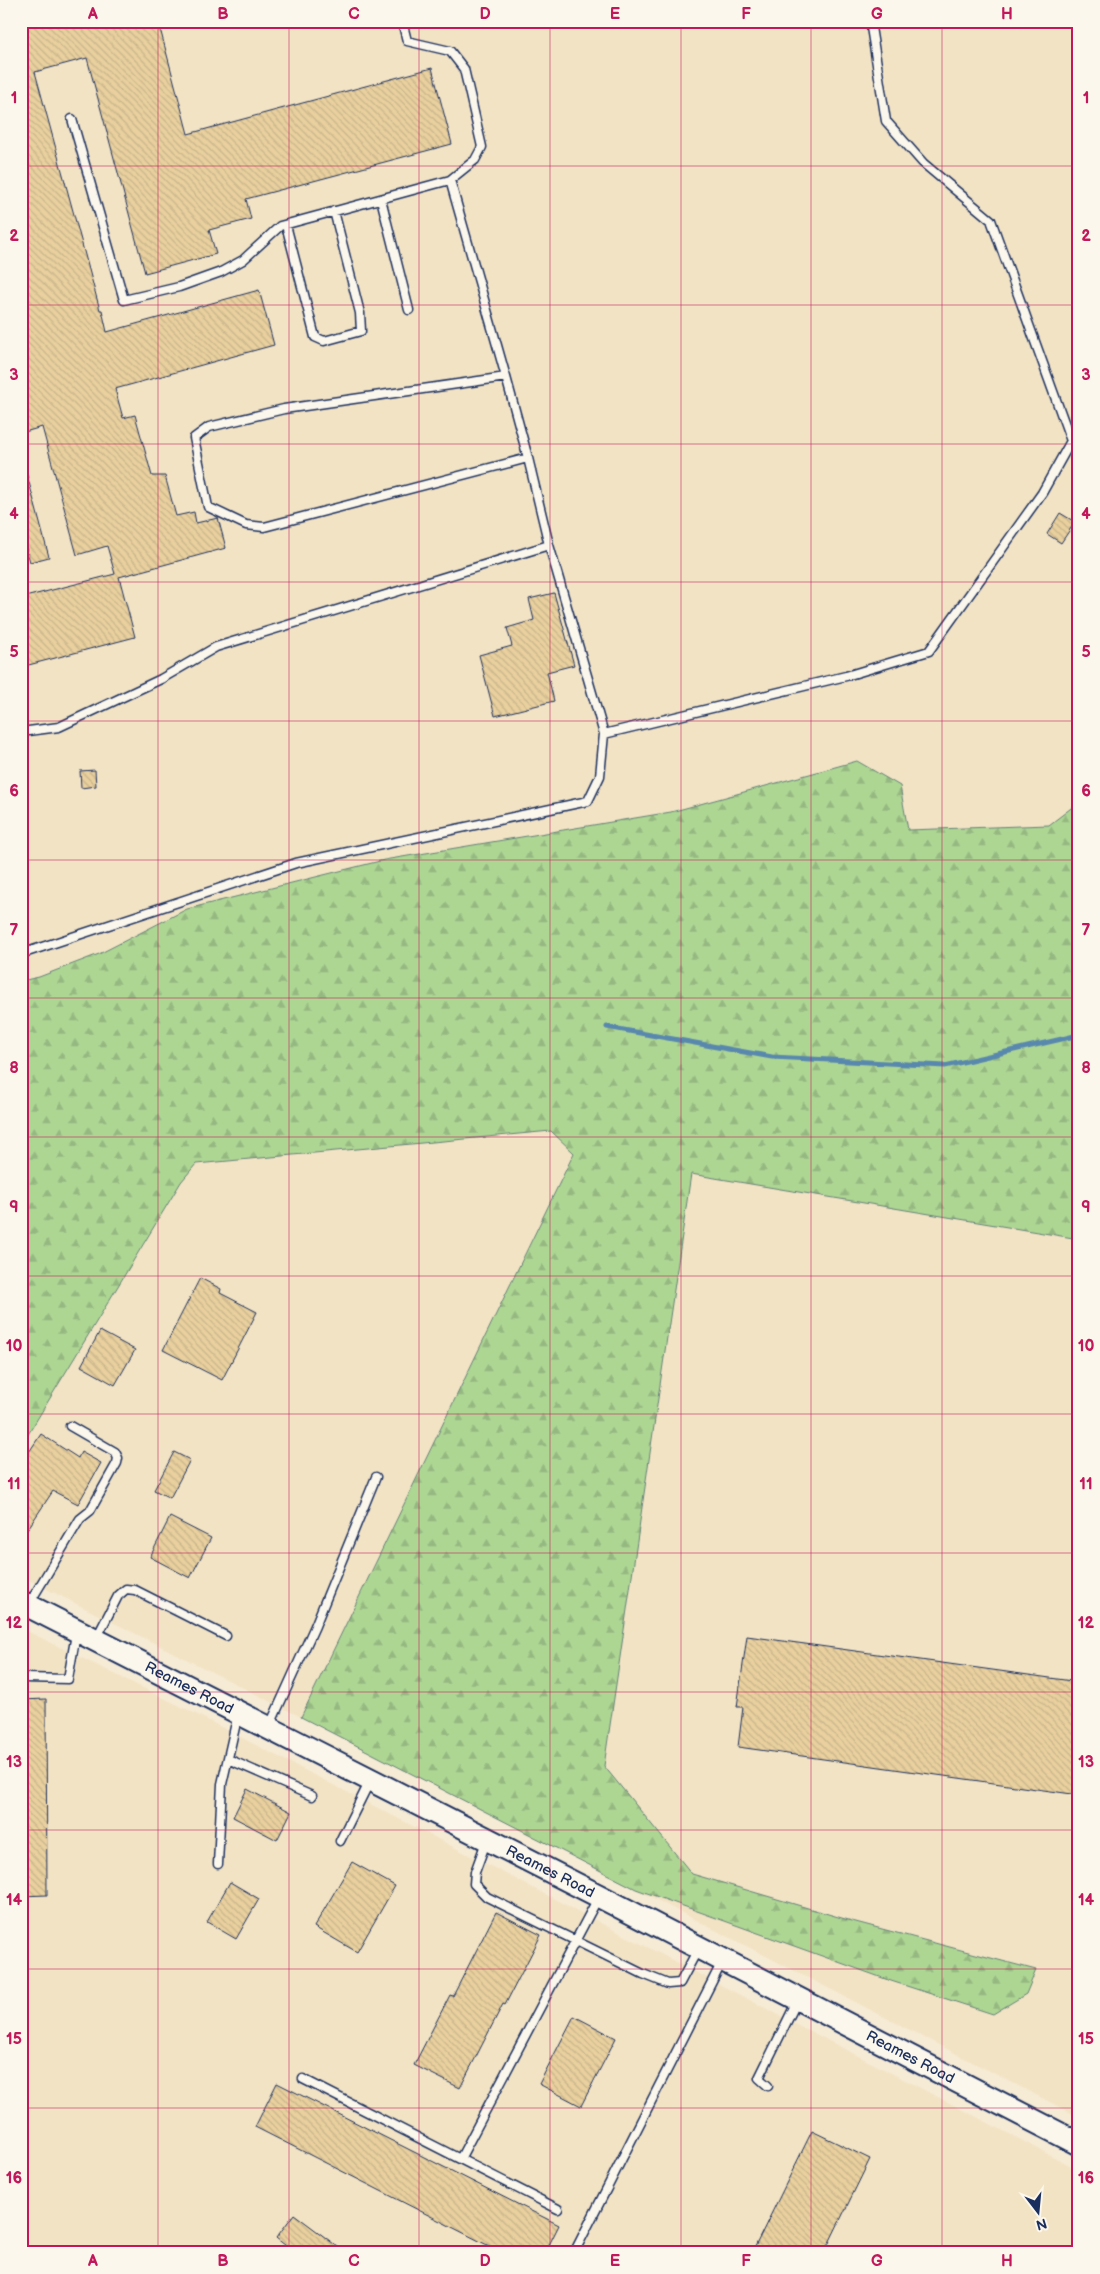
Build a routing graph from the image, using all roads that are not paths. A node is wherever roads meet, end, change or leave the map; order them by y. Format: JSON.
{"nodes":[{"id":1,"x":402,"y":21,"type":"edge"},
{"id":2,"x":870,"y":21,"type":"edge"},
{"id":3,"x":72,"y":119,"type":"dead end"},
{"id":4,"x":450,"y":180,"type":"junction"},
{"id":5,"x":381,"y":198,"type":"junction"},
{"id":6,"x":334,"y":211,"type":"junction"},
{"id":7,"x":286,"y":225,"type":"junction"},
{"id":8,"x":409,"y":310,"type":"dead end"},
{"id":9,"x":506,"y":378,"type":"junction"},
{"id":10,"x":528,"y":458,"type":"junction"},
{"id":11,"x":549,"y":545,"type":"junction"},
{"id":12,"x":21,"y":732,"type":"edge"},
{"id":13,"x":604,"y":734,"type":"junction"},
{"id":14,"x":21,"y":954,"type":"edge"},
{"id":15,"x":70,"y":1426,"type":"dead end"},
{"id":16,"x":376,"y":1477,"type":"dead end"},
{"id":17,"x":25,"y":1603,"type":"edge"},
{"id":18,"x":87,"y":1634,"type":"junction"},
{"id":19,"x":226,"y":1636,"type":"dead end"},
{"id":20,"x":25,"y":1678,"type":"dead end"},
{"id":21,"x":238,"y":1712,"type":"junction"},
{"id":22,"x":269,"y":1727,"type":"junction"},
{"id":23,"x":228,"y":1759,"type":"junction"},
{"id":24,"x":371,"y":1780,"type":"junction"},
{"id":25,"x":312,"y":1796,"type":"dead end"},
{"id":26,"x":488,"y":1839,"type":"junction"},
{"id":27,"x":340,"y":1841,"type":"dead end"},
{"id":28,"x":218,"y":1864,"type":"dead end"},
{"id":29,"x":600,"y":1896,"type":"junction"},
{"id":30,"x":575,"y":1940,"type":"junction"},
{"id":31,"x":699,"y":1948,"type":"junction"},
{"id":32,"x":723,"y":1960,"type":"junction"},
{"id":33,"x":798,"y":1999,"type":"junction"},
{"id":34,"x":302,"y":2079,"type":"dead end"},
{"id":35,"x":768,"y":2086,"type":"dead end"},
{"id":36,"x":1079,"y":2144,"type":"edge"},
{"id":37,"x":460,"y":2159,"type":"junction"},
{"id":38,"x":558,"y":2209,"type":"dead end"},
{"id":39,"x":574,"y":2253,"type":"edge"}],
"edges":[{"from":1,"to":4,"type":"lane"},
{"from":2,"to":13,"type":"lane"},
{"from":3,"to":7,"type":"lane"},
{"from":4,"to":5,"type":"lane"},
{"from":4,"to":9,"type":"lane"},
{"from":5,"to":6,"type":"lane"},
{"from":5,"to":8,"type":"lane"},
{"from":6,"to":7,"type":"lane"},
{"from":6,"to":7,"type":"lane"},
{"from":9,"to":10,"type":"lane"},
{"from":9,"to":10,"type":"lane"},
{"from":10,"to":11,"type":"lane"},
{"from":11,"to":12,"type":"lane"},
{"from":11,"to":13,"type":"lane"},
{"from":13,"to":14,"type":"lane"},
{"from":15,"to":17,"type":"lane"},
{"from":16,"to":22,"type":"lane"},
{"from":17,"to":18,"type":"main road","name":"Reames Road"},
{"from":18,"to":19,"type":"lane"},
{"from":18,"to":20,"type":"lane"},
{"from":18,"to":21,"type":"main road","name":"Reames Road"},
{"from":21,"to":22,"type":"main road","name":"Reames Road"},
{"from":21,"to":23,"type":"lane"},
{"from":22,"to":24,"type":"main road","name":"Reames Road"},
{"from":23,"to":25,"type":"lane"},
{"from":23,"to":28,"type":"lane"},
{"from":24,"to":26,"type":"main road","name":"Reames Road"},
{"from":24,"to":27,"type":"lane"},
{"from":26,"to":29,"type":"main road","name":"Reames Road"},
{"from":26,"to":30,"type":"lane"},
{"from":29,"to":30,"type":"lane"},
{"from":29,"to":31,"type":"main road","name":"Reames Road"},
{"from":30,"to":31,"type":"lane"},
{"from":30,"to":37,"type":"lane"},
{"from":31,"to":32,"type":"main road","name":"Reames Road"},
{"from":32,"to":33,"type":"main road","name":"Reames Road"},
{"from":32,"to":39,"type":"lane"},
{"from":33,"to":35,"type":"lane"},
{"from":33,"to":36,"type":"main road","name":"Reames Road"},
{"from":34,"to":37,"type":"lane"},
{"from":37,"to":38,"type":"lane"}]}
